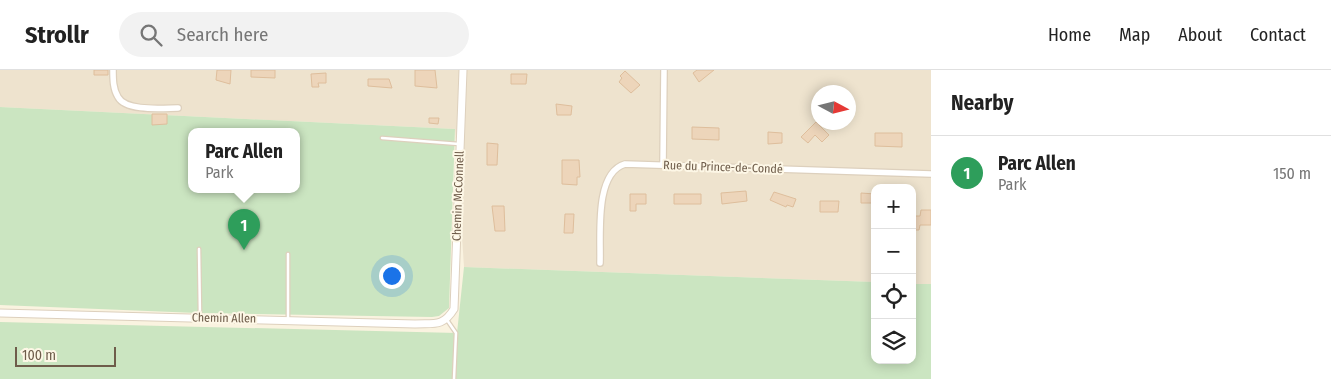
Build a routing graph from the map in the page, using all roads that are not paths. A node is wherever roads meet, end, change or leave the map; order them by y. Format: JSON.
{"nodes":[{"id":1,"x":113,"y":70,"type":"edge"},
{"id":2,"x":463,"y":70,"type":"edge"},
{"id":3,"x":664,"y":70,"type":"edge"},
{"id":4,"x":178,"y":108,"type":"dead end"},
{"id":5,"x":382,"y":138,"type":"dead end"},
{"id":6,"x":460,"y":144,"type":"junction"},
{"id":7,"x":663,"y":165,"type":"junction"},
{"id":8,"x":931,"y":174,"type":"edge"},
{"id":9,"x":200,"y":249,"type":"dead end"},
{"id":10,"x":288,"y":254,"type":"dead end"},
{"id":11,"x":600,"y":263,"type":"dead end"},
{"id":12,"x":0,"y":313,"type":"edge"},
{"id":13,"x":200,"y":318,"type":"junction"},
{"id":14,"x":288,"y":319,"type":"junction"},
{"id":15,"x":447,"y":320,"type":"junction"},
{"id":16,"x":454,"y":379,"type":"edge"}],
"edges":[{"from":1,"to":4,"type":"street"},
{"from":2,"to":6,"type":"street","name":"Chemin McConnell"},
{"from":3,"to":7,"type":"street"},
{"from":5,"to":6,"type":"lane"},
{"from":6,"to":15,"type":"street","name":"Chemin McConnell"},
{"from":7,"to":8,"type":"street","name":"Rue du Prince-de-Condé"},
{"from":7,"to":11,"type":"street","name":"Rue du Prince-de-Condé"},
{"from":9,"to":13,"type":"lane"},
{"from":10,"to":14,"type":"lane"},
{"from":12,"to":13,"type":"street","name":"Chemin Allen"},
{"from":13,"to":14,"type":"street","name":"Chemin Allen"},
{"from":14,"to":15,"type":"street","name":"Chemin Allen"},
{"from":15,"to":16,"type":"lane"}]}
